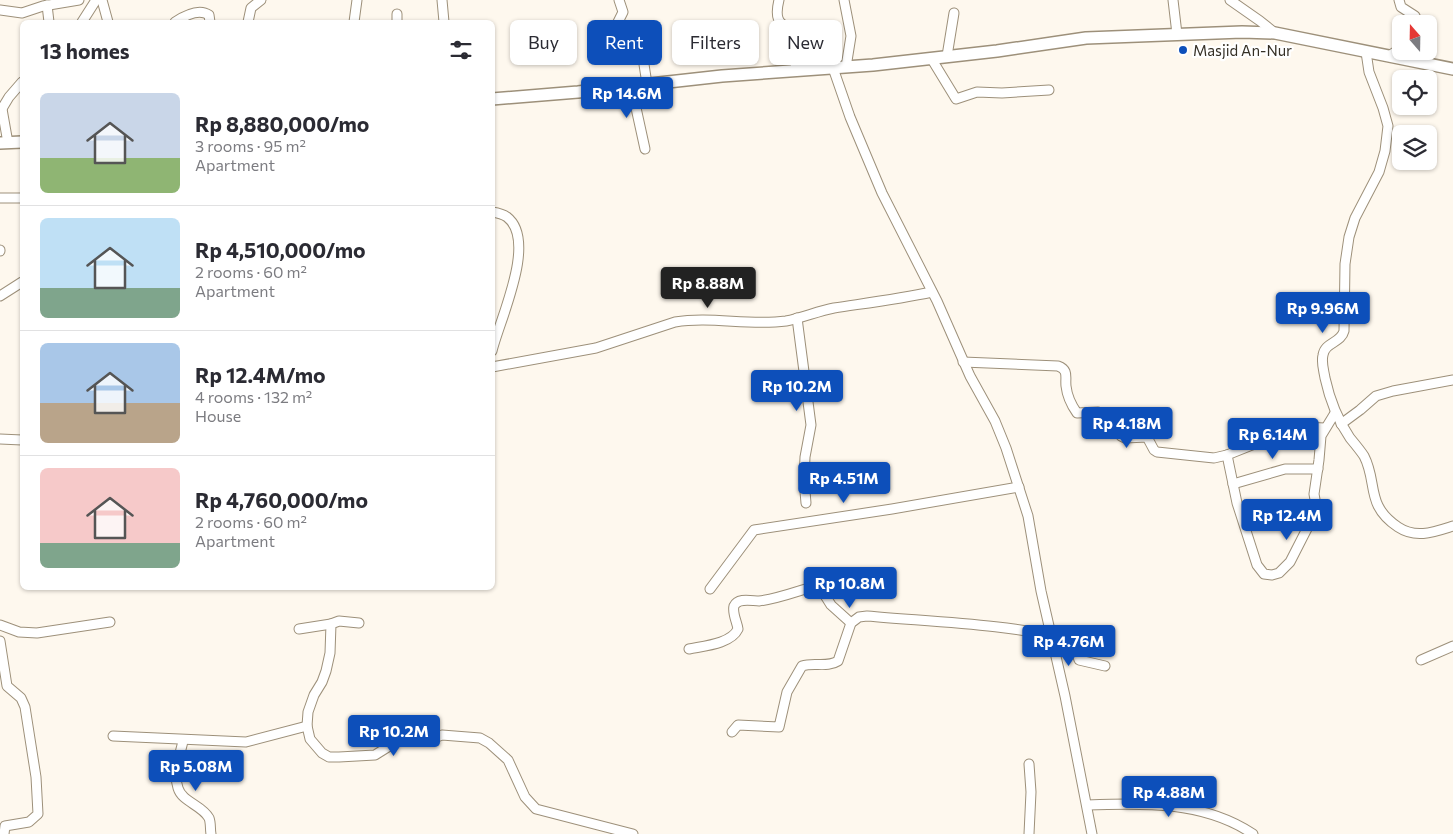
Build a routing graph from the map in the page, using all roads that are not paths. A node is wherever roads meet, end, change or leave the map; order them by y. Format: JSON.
{"nodes":[{"id":1,"x":79,"y":0,"type":"edge"},
{"id":2,"x":96,"y":0,"type":"edge"},
{"id":3,"x":102,"y":0,"type":"edge"},
{"id":4,"x":261,"y":0,"type":"edge"},
{"id":5,"x":357,"y":0,"type":"edge"},
{"id":6,"x":442,"y":0,"type":"edge"},
{"id":7,"x":619,"y":0,"type":"edge"},
{"id":8,"x":779,"y":0,"type":"edge"},
{"id":9,"x":844,"y":0,"type":"edge"},
{"id":10,"x":1173,"y":0,"type":"edge"},
{"id":11,"x":1230,"y":0,"type":"edge"},
{"id":12,"x":1400,"y":0,"type":"edge"},
{"id":13,"x":47,"y":5,"type":"junction"},
{"id":14,"x":0,"y":10,"type":"edge"},
{"id":15,"x":954,"y":13,"type":"dead end"},
{"id":16,"x":1414,"y":15,"type":"edge"},
{"id":17,"x":49,"y":20,"type":"edge"},
{"id":18,"x":83,"y":20,"type":"edge"},
{"id":19,"x":107,"y":20,"type":"edge"},
{"id":20,"x":178,"y":20,"type":"edge"},
{"id":21,"x":210,"y":20,"type":"edge"},
{"id":22,"x":248,"y":20,"type":"edge"},
{"id":23,"x":354,"y":20,"type":"edge"},
{"id":24,"x":444,"y":20,"type":"edge"},
{"id":25,"x":1275,"y":33,"type":"junction"},
{"id":26,"x":1177,"y":34,"type":"junction"},
{"id":27,"x":1366,"y":52,"type":"junction"},
{"id":28,"x":1392,"y":54,"type":"edge"},
{"id":29,"x":947,"y":56,"type":"junction"},
{"id":30,"x":1389,"y":56,"type":"junction"},
{"id":31,"x":931,"y":58,"type":"junction"},
{"id":32,"x":846,"y":67,"type":"junction"},
{"id":33,"x":833,"y":68,"type":"junction"},
{"id":34,"x":1453,"y":69,"type":"edge"},
{"id":35,"x":796,"y":71,"type":"junction"},
{"id":36,"x":20,"y":84,"type":"edge"},
{"id":37,"x":647,"y":84,"type":"junction"},
{"id":38,"x":631,"y":85,"type":"junction"},
{"id":39,"x":1049,"y":90,"type":"dead end"},
{"id":40,"x":495,"y":99,"type":"edge"},
{"id":41,"x":1,"y":111,"type":"edge"},
{"id":42,"x":20,"y":142,"type":"edge"},
{"id":43,"x":4,"y":143,"type":"edge"},
{"id":44,"x":645,"y":148,"type":"dead end"},
{"id":45,"x":0,"y":198,"type":"edge"},
{"id":46,"x":20,"y":198,"type":"edge"},
{"id":47,"x":495,"y":213,"type":"edge"},
{"id":48,"x":20,"y":283,"type":"edge"},
{"id":49,"x":932,"y":292,"type":"junction"},
{"id":50,"x":0,"y":296,"type":"edge"},
{"id":51,"x":797,"y":318,"type":"junction"},
{"id":52,"x":495,"y":342,"type":"edge"},
{"id":53,"x":963,"y":362,"type":"junction"},
{"id":54,"x":495,"y":366,"type":"edge"},
{"id":55,"x":1453,"y":380,"type":"edge"},
{"id":56,"x":1335,"y":413,"type":"junction"},
{"id":57,"x":1341,"y":424,"type":"junction"},
{"id":58,"x":1324,"y":428,"type":"junction"},
{"id":59,"x":0,"y":440,"type":"edge"},
{"id":60,"x":20,"y":440,"type":"edge"},
{"id":61,"x":1227,"y":455,"type":"junction"},
{"id":62,"x":1318,"y":469,"type":"junction"},
{"id":63,"x":1233,"y":484,"type":"junction"},
{"id":64,"x":1019,"y":488,"type":"junction"},
{"id":65,"x":806,"y":503,"type":"dead end"},
{"id":66,"x":1453,"y":526,"type":"edge"},
{"id":67,"x":710,"y":589,"type":"dead end"},
{"id":68,"x":110,"y":622,"type":"dead end"},
{"id":69,"x":359,"y":623,"type":"dead end"},
{"id":70,"x":851,"y":623,"type":"junction"},
{"id":71,"x":331,"y":624,"type":"junction"},
{"id":72,"x":0,"y":625,"type":"edge"},
{"id":73,"x":299,"y":629,"type":"dead end"},
{"id":74,"x":1050,"y":634,"type":"junction"},
{"id":75,"x":0,"y":641,"type":"edge"},
{"id":76,"x":1453,"y":646,"type":"edge"},
{"id":77,"x":689,"y":649,"type":"dead end"},
{"id":78,"x":1421,"y":660,"type":"dead end"},
{"id":79,"x":1105,"y":666,"type":"dead end"},
{"id":80,"x":307,"y":726,"type":"junction"},
{"id":81,"x":732,"y":732,"type":"dead end"},
{"id":82,"x":113,"y":736,"type":"dead end"},
{"id":83,"x":183,"y":741,"type":"junction"},
{"id":84,"x":1029,"y":764,"type":"dead end"},
{"id":85,"x":1087,"y":805,"type":"junction"},
{"id":86,"x":4,"y":834,"type":"edge"},
{"id":87,"x":211,"y":834,"type":"edge"},
{"id":88,"x":633,"y":834,"type":"edge"},
{"id":89,"x":1029,"y":834,"type":"edge"},
{"id":90,"x":1092,"y":834,"type":"edge"},
{"id":91,"x":1253,"y":834,"type":"edge"}],
"edges":[{"from":1,"to":13,"type":"street"},
{"from":2,"to":18,"type":"street"},
{"from":3,"to":19,"type":"street"},
{"from":4,"to":22,"type":"street"},
{"from":5,"to":23,"type":"street"},
{"from":6,"to":24,"type":"street"},
{"from":7,"to":37,"type":"street"},
{"from":8,"to":35,"type":"street"},
{"from":9,"to":32,"type":"street"},
{"from":10,"to":26,"type":"street"},
{"from":11,"to":25,"type":"street"},
{"from":12,"to":16,"type":"street"},
{"from":13,"to":14,"type":"street"},
{"from":13,"to":17,"type":"street"},
{"from":15,"to":29,"type":"street"},
{"from":20,"to":21,"type":"street"},
{"from":25,"to":26,"type":"main road"},
{"from":25,"to":27,"type":"main road"},
{"from":26,"to":29,"type":"main road"},
{"from":27,"to":30,"type":"main road"},
{"from":27,"to":56,"type":"street"},
{"from":28,"to":30,"type":"street"},
{"from":29,"to":31,"type":"main road"},
{"from":30,"to":34,"type":"main road"},
{"from":31,"to":32,"type":"main road"},
{"from":31,"to":39,"type":"street"},
{"from":32,"to":33,"type":"main road"},
{"from":33,"to":35,"type":"main road"},
{"from":33,"to":49,"type":"street"},
{"from":35,"to":37,"type":"main road"},
{"from":36,"to":41,"type":"street"},
{"from":37,"to":38,"type":"main road"},
{"from":38,"to":40,"type":"main road"},
{"from":38,"to":44,"type":"street"},
{"from":41,"to":43,"type":"street"},
{"from":42,"to":43,"type":"main road"},
{"from":45,"to":46,"type":"street"},
{"from":47,"to":52,"type":"street"},
{"from":48,"to":50,"type":"street"},
{"from":49,"to":51,"type":"street"},
{"from":49,"to":53,"type":"street"},
{"from":51,"to":54,"type":"street"},
{"from":51,"to":65,"type":"street"},
{"from":53,"to":61,"type":"street"},
{"from":53,"to":64,"type":"street"},
{"from":55,"to":57,"type":"street"},
{"from":56,"to":57,"type":"street"},
{"from":56,"to":58,"type":"street"},
{"from":57,"to":66,"type":"street"},
{"from":58,"to":61,"type":"street"},
{"from":58,"to":62,"type":"street"},
{"from":59,"to":60,"type":"street"},
{"from":61,"to":63,"type":"street"},
{"from":62,"to":63,"type":"street"},
{"from":62,"to":63,"type":"street"},
{"from":64,"to":67,"type":"street"},
{"from":64,"to":74,"type":"street"},
{"from":68,"to":72,"type":"street"},
{"from":69,"to":71,"type":"street"},
{"from":70,"to":74,"type":"street"},
{"from":70,"to":77,"type":"street"},
{"from":70,"to":81,"type":"street"},
{"from":71,"to":73,"type":"street"},
{"from":71,"to":80,"type":"street"},
{"from":74,"to":79,"type":"street"},
{"from":74,"to":85,"type":"street"},
{"from":75,"to":86,"type":"street"},
{"from":76,"to":78,"type":"street"},
{"from":80,"to":83,"type":"street"},
{"from":80,"to":88,"type":"street"},
{"from":82,"to":83,"type":"street"},
{"from":83,"to":87,"type":"street"},
{"from":84,"to":89,"type":"street"},
{"from":85,"to":90,"type":"street"},
{"from":85,"to":91,"type":"street"}]}
